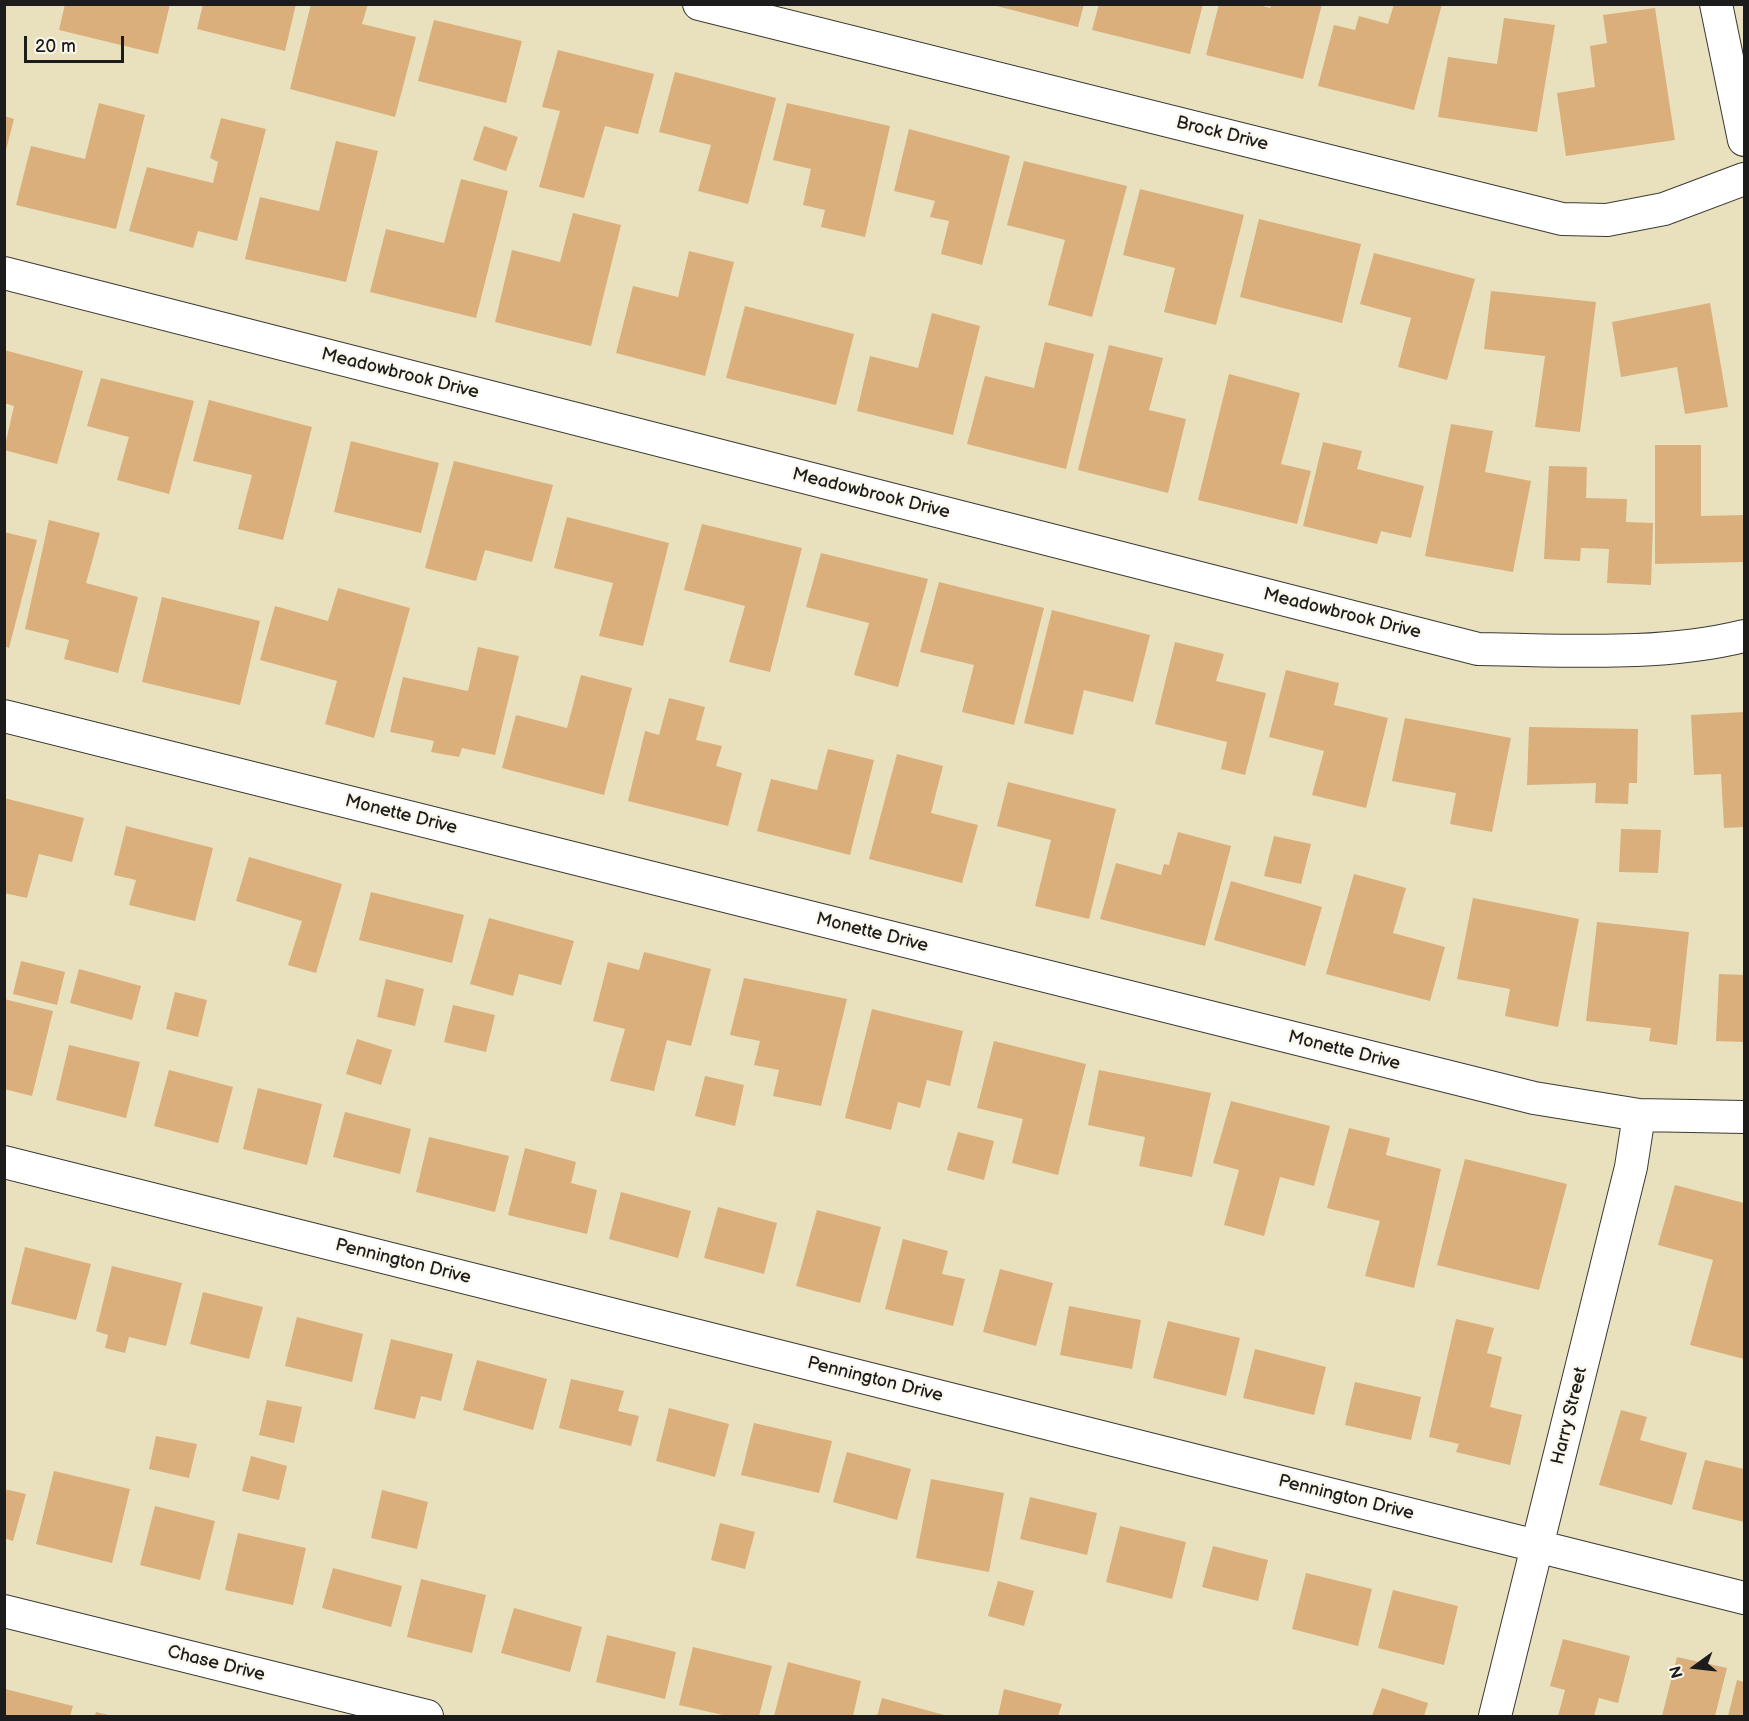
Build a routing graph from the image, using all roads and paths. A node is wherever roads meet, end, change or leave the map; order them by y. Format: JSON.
{"nodes":[{"id":1,"x":699,"y":4,"type":"edge"},
{"id":2,"x":1716,"y":4,"type":"edge"},
{"id":3,"x":1744,"y":140,"type":"edge"},
{"id":4,"x":1744,"y":179,"type":"edge"},
{"id":5,"x":4,"y":273,"type":"edge"},
{"id":6,"x":1744,"y":636,"type":"edge"},
{"id":7,"x":4,"y":716,"type":"edge"},
{"id":8,"x":1639,"y":1115,"type":"junction"},
{"id":9,"x":1744,"y":1117,"type":"edge"},
{"id":10,"x":4,"y":1162,"type":"edge"},
{"id":11,"x":1538,"y":1546,"type":"junction"},
{"id":12,"x":1744,"y":1598,"type":"edge"},
{"id":13,"x":4,"y":1611,"type":"edge"},
{"id":14,"x":427,"y":1716,"type":"edge"},
{"id":15,"x":1495,"y":1716,"type":"edge"}],
"edges":[{"from":1,"to":4,"type":"street","name":"Brock Drive"},
{"from":2,"to":3,"type":"street"},
{"from":5,"to":6,"type":"street","name":"Meadowbrook Drive"},
{"from":7,"to":8,"type":"street","name":"Monette Drive"},
{"from":8,"to":9,"type":"street","name":"Monette Drive"},
{"from":8,"to":11,"type":"street","name":"Harry Street"},
{"from":10,"to":11,"type":"street","name":"Pennington Drive"},
{"from":11,"to":12,"type":"street","name":"Pennington Drive"},
{"from":11,"to":15,"type":"street","name":"Harry Street"},
{"from":13,"to":14,"type":"street","name":"Chase Drive"}]}
